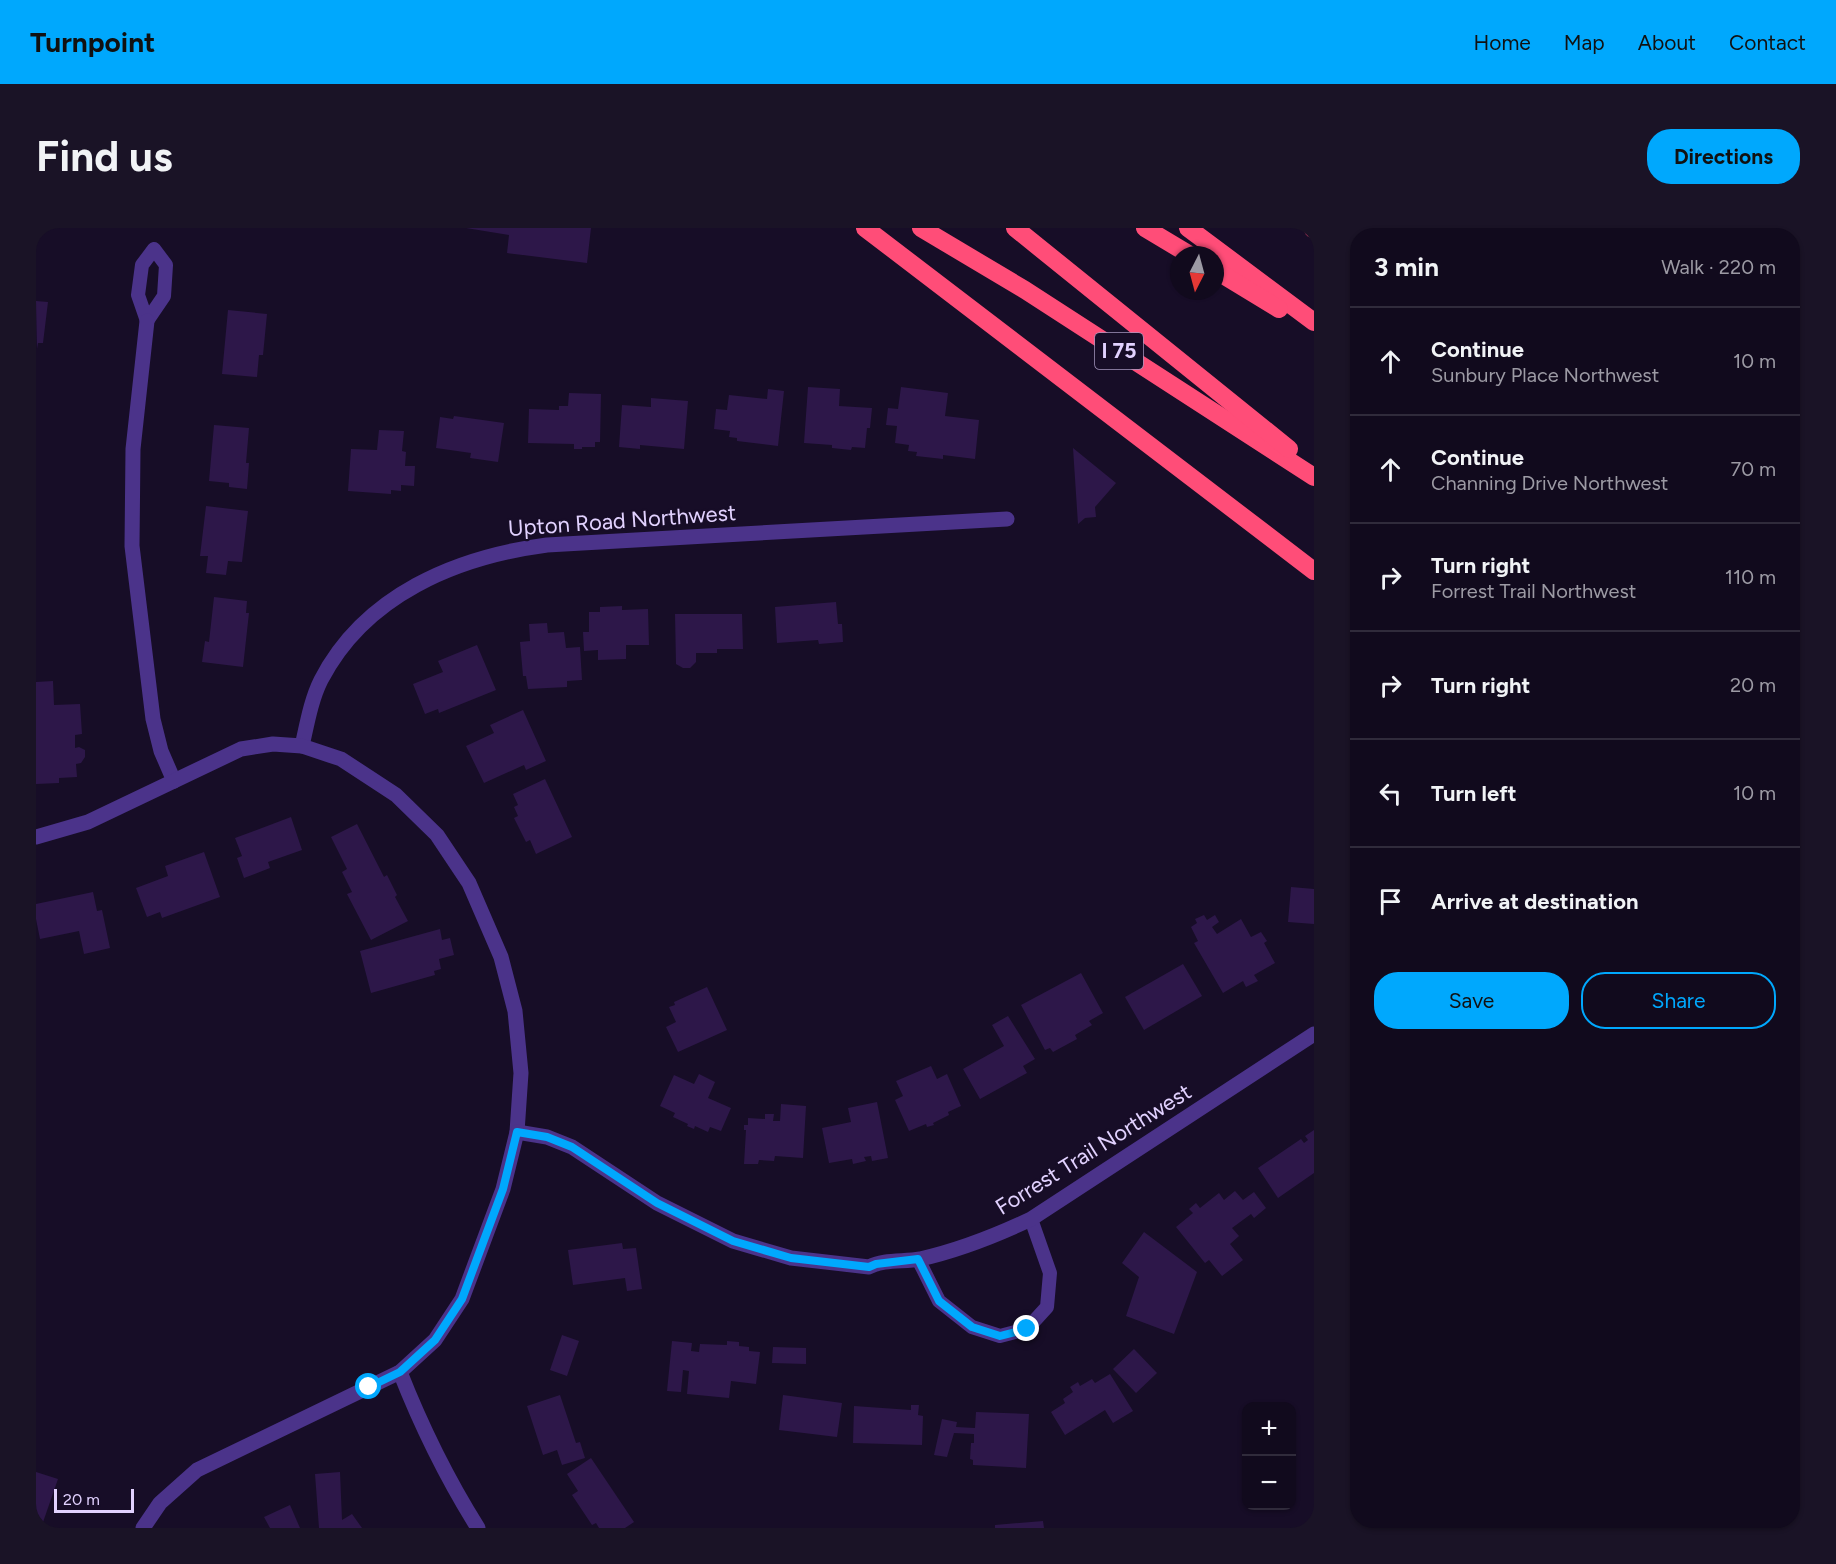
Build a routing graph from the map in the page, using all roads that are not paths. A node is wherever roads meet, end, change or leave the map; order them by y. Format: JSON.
{"nodes":[{"id":1,"x":865,"y":228,"type":"edge"},
{"id":2,"x":921,"y":228,"type":"edge"},
{"id":3,"x":1014,"y":228,"type":"edge"},
{"id":4,"x":1145,"y":228,"type":"edge"},
{"id":5,"x":1188,"y":228,"type":"edge"},
{"id":6,"x":1175,"y":246,"type":"edge"},
{"id":7,"x":1224,"y":275,"type":"edge"},
{"id":8,"x":147,"y":321,"type":"dead end"},
{"id":9,"x":1314,"y":322,"type":"edge"},
{"id":10,"x":1314,"y":330,"type":"edge"},
{"id":11,"x":1314,"y":470,"type":"edge"},
{"id":12,"x":1314,"y":477,"type":"edge"},
{"id":13,"x":1007,"y":519,"type":"dead end"},
{"id":14,"x":1314,"y":571,"type":"edge"},
{"id":15,"x":302,"y":746,"type":"junction"},
{"id":16,"x":174,"y":781,"type":"junction"},
{"id":17,"x":36,"y":837,"type":"edge"},
{"id":18,"x":1314,"y":1034,"type":"edge"},
{"id":19,"x":517,"y":1132,"type":"junction"},
{"id":20,"x":1031,"y":1219,"type":"junction"},
{"id":21,"x":918,"y":1259,"type":"junction"},
{"id":22,"x":400,"y":1372,"type":"junction"},
{"id":23,"x":143,"y":1528,"type":"edge"},
{"id":24,"x":478,"y":1528,"type":"edge"}],
"edges":[{"from":1,"to":14,"type":"highway"},
{"from":2,"to":12,"type":"highway","number":"I 75"},
{"from":3,"to":11,"type":"highway"},
{"from":4,"to":6,"type":"highway"},
{"from":5,"to":9,"type":"highway"},
{"from":7,"to":10,"type":"highway"},
{"from":8,"to":16,"type":"street"},
{"from":13,"to":15,"type":"street","name":"Upton Road Northwest"},
{"from":15,"to":16,"type":"street"},
{"from":15,"to":19,"type":"street"},
{"from":16,"to":17,"type":"street"},
{"from":18,"to":20,"type":"street","name":"Forrest Trail Northwest"},
{"from":19,"to":21,"type":"street","name":"Forrest Trail Northwest"},
{"from":19,"to":22,"type":"street"},
{"from":20,"to":21,"type":"street","name":"Forrest Trail Northwest"},
{"from":20,"to":21,"type":"lane"},
{"from":22,"to":23,"type":"street"},
{"from":22,"to":24,"type":"street"}]}
